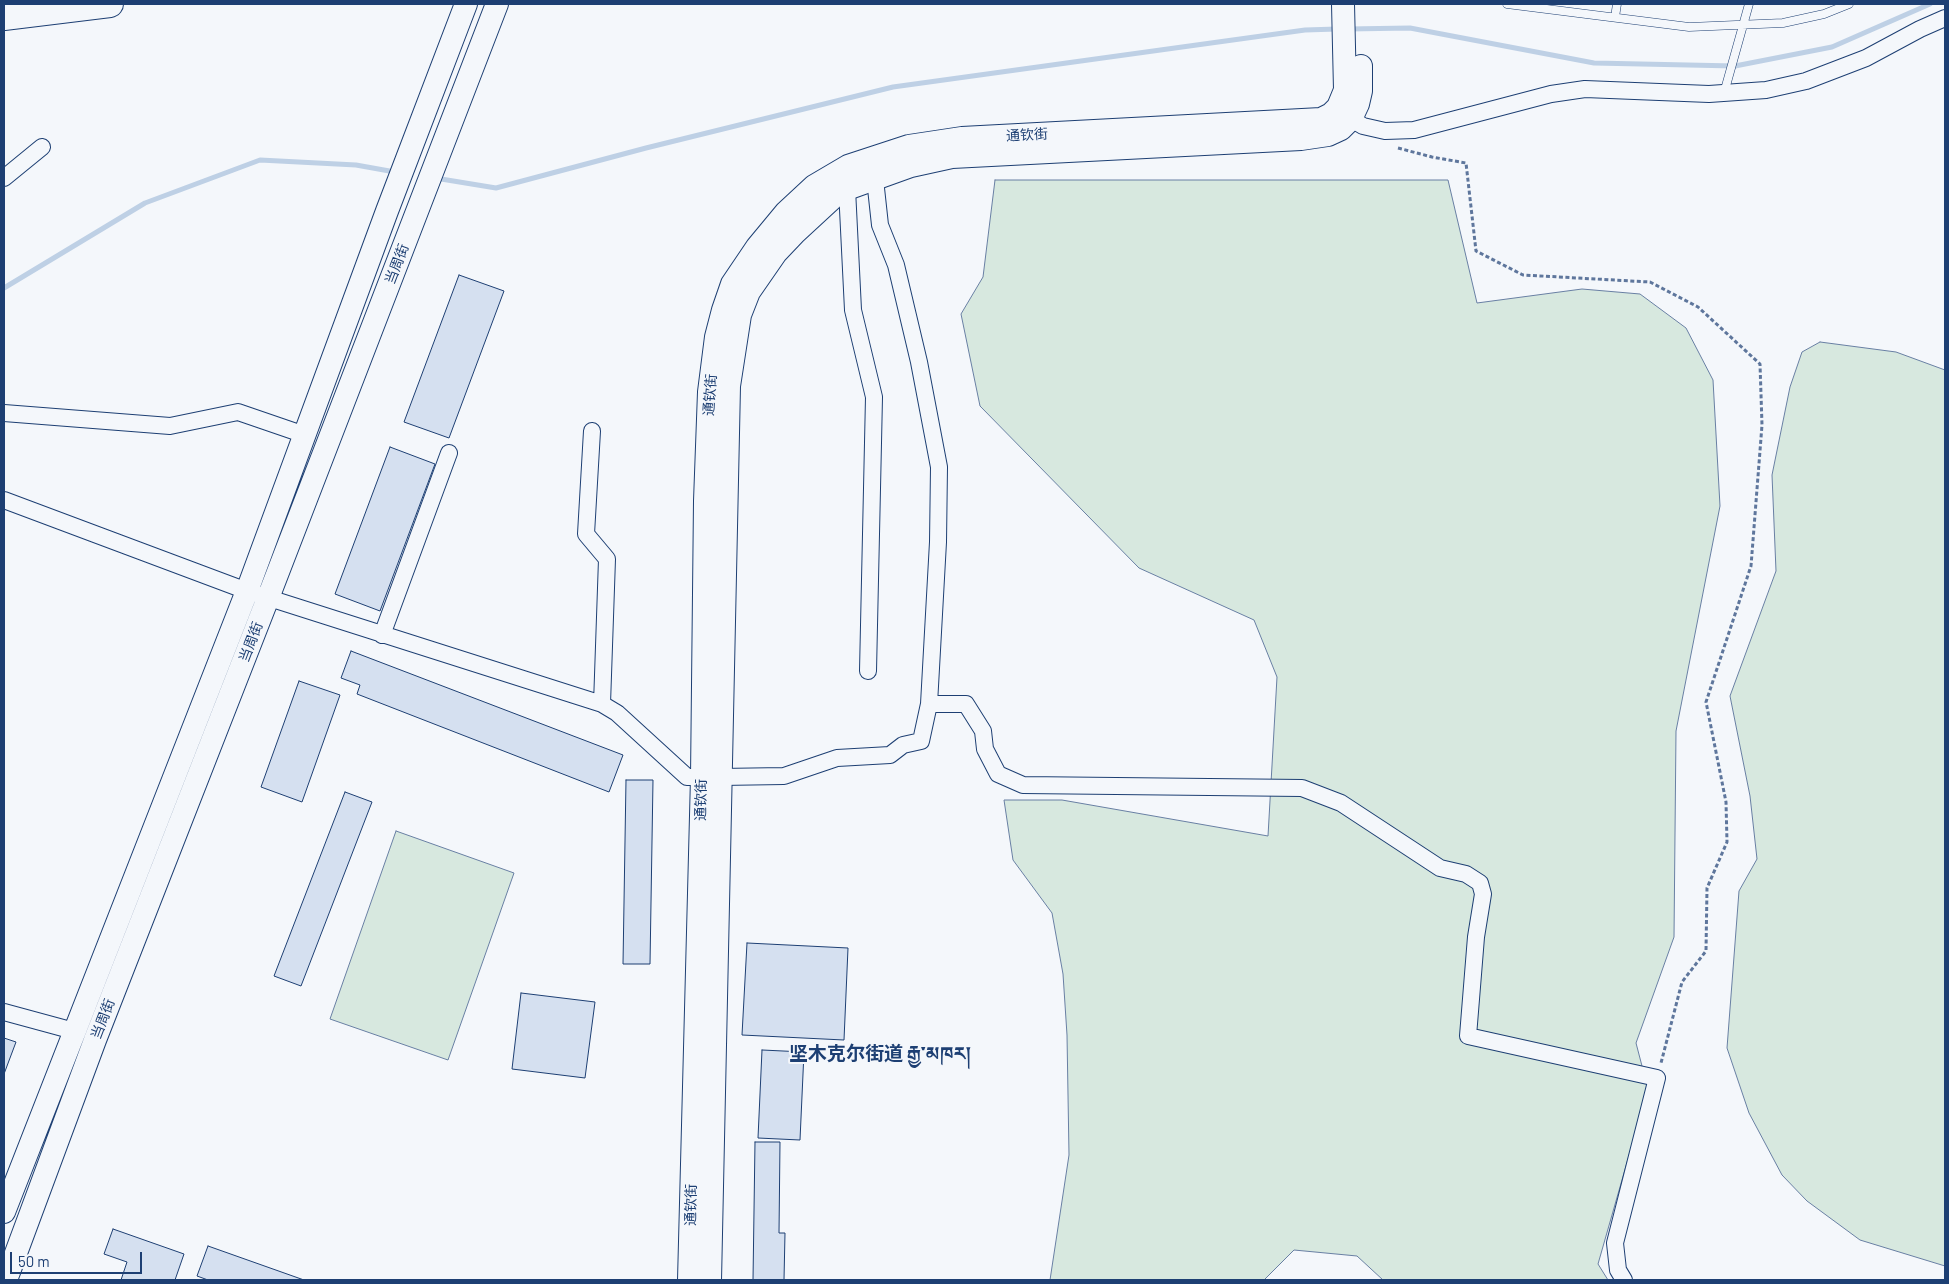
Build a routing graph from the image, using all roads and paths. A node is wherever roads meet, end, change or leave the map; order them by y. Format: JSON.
{"nodes":[{"id":1,"x":110,"y":4,"type":"edge"},
{"id":2,"x":466,"y":4,"type":"edge"},
{"id":3,"x":497,"y":4,"type":"edge"},
{"id":4,"x":1343,"y":4,"type":"edge"},
{"id":5,"x":1358,"y":4,"type":"edge"},
{"id":6,"x":1506,"y":4,"type":"edge"},
{"id":7,"x":1617,"y":4,"type":"edge"},
{"id":8,"x":1749,"y":4,"type":"edge"},
{"id":9,"x":1849,"y":4,"type":"edge"},
{"id":10,"x":4,"y":16,"type":"edge"},
{"id":11,"x":1615,"y":17,"type":"junction"},
{"id":12,"x":1945,"y":18,"type":"edge"},
{"id":13,"x":1743,"y":26,"type":"junction"},
{"id":14,"x":1353,"y":80,"type":"junction"},
{"id":15,"x":1725,"y":88,"type":"junction"},
{"id":16,"x":1351,"y":119,"type":"junction"},
{"id":17,"x":1385,"y":131,"type":"junction"},
{"id":18,"x":42,"y":147,"type":"dead end"},
{"id":19,"x":4,"y":178,"type":"edge"},
{"id":20,"x":875,"y":179,"type":"junction"},
{"id":21,"x":847,"y":189,"type":"junction"},
{"id":22,"x":4,"y":413,"type":"edge"},
{"id":23,"x":592,"y":431,"type":"dead end"},
{"id":24,"x":305,"y":434,"type":"junction"},
{"id":25,"x":449,"y":454,"type":"dead end"},
{"id":26,"x":4,"y":500,"type":"edge"},
{"id":27,"x":247,"y":591,"type":"junction"},
{"id":28,"x":268,"y":598,"type":"junction"},
{"id":29,"x":382,"y":635,"type":"junction"},
{"id":30,"x":868,"y":671,"type":"dead end"},
{"id":31,"x":602,"y":704,"type":"junction"},
{"id":32,"x":928,"y":704,"type":"junction"},
{"id":33,"x":711,"y":777,"type":"junction"},
{"id":34,"x":4,"y":1012,"type":"edge"},
{"id":35,"x":74,"y":1031,"type":"junction"},
{"id":36,"x":1657,"y":1078,"type":"junction"},
{"id":37,"x":4,"y":1212,"type":"edge"},
{"id":38,"x":6,"y":1280,"type":"edge"},
{"id":39,"x":690,"y":1280,"type":"edge"},
{"id":40,"x":710,"y":1280,"type":"edge"},
{"id":41,"x":1624,"y":1280,"type":"edge"}],
"edges":[{"from":1,"to":10,"type":"highway"},
{"from":2,"to":24,"type":"main road","name":"当周街"},
{"from":3,"to":28,"type":"main road","name":"当周街"},
{"from":4,"to":14,"type":"main road","name":"通钦街"},
{"from":5,"to":14,"type":"main road"},
{"from":6,"to":11,"type":"lane"},
{"from":7,"to":11,"type":"lane"},
{"from":8,"to":13,"type":"lane"},
{"from":9,"to":13,"type":"lane"},
{"from":11,"to":13,"type":"lane"},
{"from":12,"to":15,"type":"street"},
{"from":13,"to":15,"type":"lane"},
{"from":14,"to":16,"type":"main road"},
{"from":14,"to":33,"type":"main road","name":"通钦街"},
{"from":15,"to":17,"type":"street"},
{"from":16,"to":17,"type":"street"},
{"from":16,"to":20,"type":"main road"},
{"from":17,"to":36,"type":"path"},
{"from":18,"to":19,"type":"street"},
{"from":20,"to":21,"type":"main road"},
{"from":20,"to":32,"type":"street"},
{"from":21,"to":30,"type":"street"},
{"from":21,"to":33,"type":"main road"},
{"from":22,"to":24,"type":"street"},
{"from":23,"to":31,"type":"street"},
{"from":24,"to":27,"type":"main road","name":"当周街"},
{"from":25,"to":29,"type":"street"},
{"from":26,"to":27,"type":"street"},
{"from":27,"to":28,"type":"street"},
{"from":27,"to":35,"type":"main road","name":"当周街"},
{"from":28,"to":29,"type":"street"},
{"from":28,"to":38,"type":"main road","name":"当周街"},
{"from":29,"to":31,"type":"street"},
{"from":31,"to":33,"type":"street"},
{"from":32,"to":33,"type":"street"},
{"from":32,"to":36,"type":"street"},
{"from":33,"to":39,"type":"main road","name":"通钦街"},
{"from":33,"to":40,"type":"main road"},
{"from":34,"to":35,"type":"street"},
{"from":35,"to":37,"type":"main road","name":"当周街"},
{"from":36,"to":41,"type":"street"}]}
